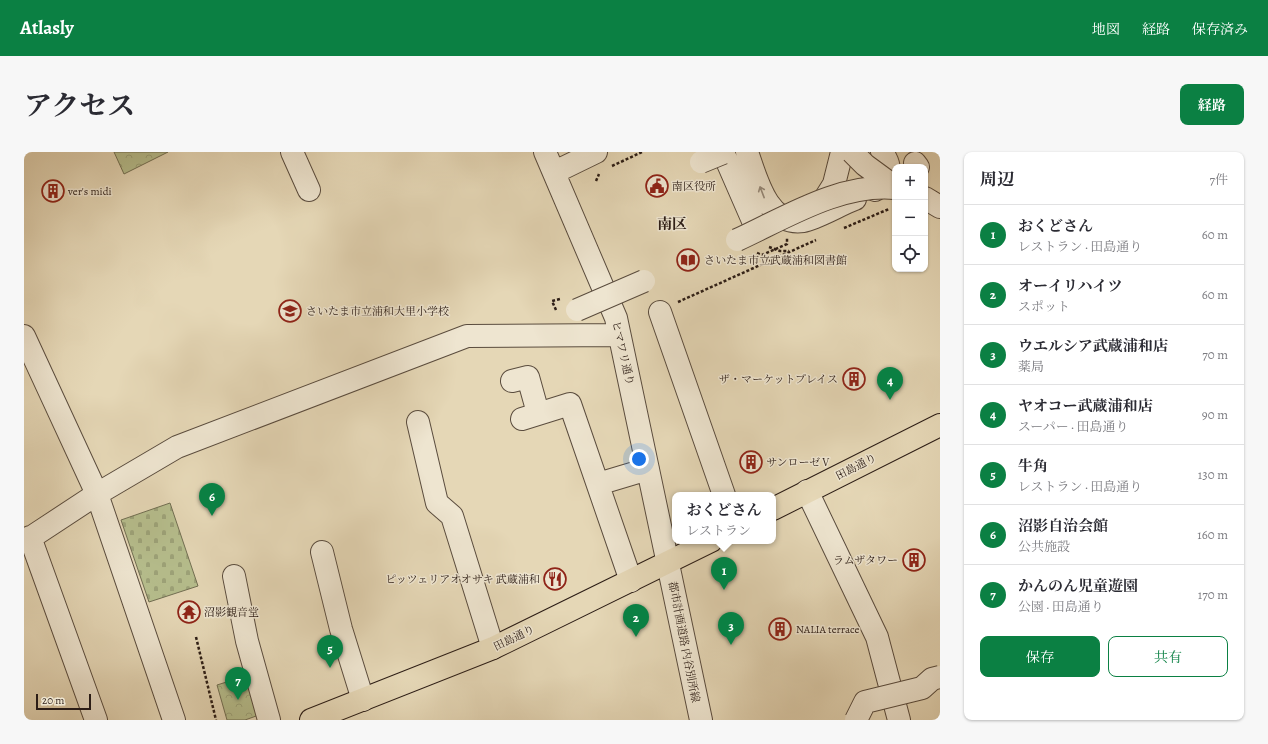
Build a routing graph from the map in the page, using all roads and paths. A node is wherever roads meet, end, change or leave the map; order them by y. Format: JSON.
{"nodes":[{"id":1,"x":292,"y":152,"type":"edge"},
{"id":2,"x":545,"y":152,"type":"edge"},
{"id":3,"x":642,"y":152,"type":"edge"},
{"id":4,"x":747,"y":152,"type":"edge"},
{"id":5,"x":842,"y":152,"type":"edge"},
{"id":6,"x":852,"y":152,"type":"edge"},
{"id":7,"x":882,"y":152,"type":"edge"},
{"id":8,"x":723,"y":153,"type":"edge"},
{"id":9,"x":600,"y":160,"type":"edge"},
{"id":10,"x":701,"y":162,"type":"dead end"},
{"id":11,"x":555,"y":172,"type":"junction"},
{"id":12,"x":600,"y":173,"type":"dead end"},
{"id":13,"x":596,"y":181,"type":"dead end"},
{"id":14,"x":890,"y":188,"type":"edge"},
{"id":15,"x":309,"y":190,"type":"dead end"},
{"id":16,"x":824,"y":200,"type":"junction"},
{"id":17,"x":927,"y":200,"type":"edge"},
{"id":18,"x":892,"y":207,"type":"edge"},
{"id":19,"x":940,"y":208,"type":"edge"},
{"id":20,"x":843,"y":228,"type":"dead end"},
{"id":21,"x":758,"y":230,"type":"junction"},
{"id":22,"x":821,"y":238,"type":"dead end"},
{"id":23,"x":737,"y":240,"type":"dead end"},
{"id":24,"x":644,"y":281,"type":"dead end"},
{"id":25,"x":666,"y":308,"type":"joint"},
{"id":26,"x":577,"y":310,"type":"dead end"},
{"id":27,"x":619,"y":335,"type":"junction"},
{"id":28,"x":24,"y":336,"type":"edge"},
{"id":29,"x":526,"y":377,"type":"dead end"},
{"id":30,"x":418,"y":422,"type":"dead end"},
{"id":31,"x":940,"y":425,"type":"edge"},
{"id":32,"x":648,"y":469,"type":"junction"},
{"id":33,"x":598,"y":484,"type":"junction"},
{"id":34,"x":723,"y":492,"type":"edge"},
{"id":35,"x":807,"y":492,"type":"junction"},
{"id":36,"x":97,"y":494,"type":"junction"},
{"id":37,"x":776,"y":508,"type":"edge"},
{"id":38,"x":27,"y":540,"type":"edge"},
{"id":39,"x":705,"y":544,"type":"edge"},
{"id":40,"x":322,"y":552,"type":"dead end"},
{"id":41,"x":668,"y":563,"type":"junction"},
{"id":42,"x":234,"y":576,"type":"dead end"},
{"id":43,"x":631,"y":581,"type":"junction"},
{"id":44,"x":196,"y":637,"type":"dead end"},
{"id":45,"x":494,"y":648,"type":"junction"},
{"id":46,"x":940,"y":677,"type":"edge"},
{"id":47,"x":363,"y":700,"type":"junction"},
{"id":48,"x":96,"y":720,"type":"edge"},
{"id":49,"x":174,"y":720,"type":"edge"},
{"id":50,"x":216,"y":720,"type":"edge"},
{"id":51,"x":269,"y":720,"type":"edge"},
{"id":52,"x":311,"y":720,"type":"edge"},
{"id":53,"x":701,"y":720,"type":"edge"},
{"id":54,"x":856,"y":720,"type":"edge"},
{"id":55,"x":899,"y":720,"type":"edge"}],
"edges":[{"from":1,"to":15,"type":"street"},
{"from":2,"to":11,"type":"street","name":"ヒマワリ通り"},
{"from":3,"to":9,"type":"path"},
{"from":14,"to":4,"type":"street","one_way":true},
{"from":5,"to":16,"type":"street"},
{"from":6,"to":14,"type":"street","bridge":true},
{"from":7,"to":14,"type":"street"},
{"from":8,"to":10,"type":"street","bridge":true},
{"from":8,"to":21,"type":"street"},
{"from":9,"to":11,"type":"street"},
{"from":11,"to":27,"type":"street","name":"ヒマワリ通り"},
{"from":12,"to":13,"type":"path"},
{"from":14,"to":16,"type":"street","bridge":true},
{"from":16,"to":21,"type":"street","bridge":true},
{"from":17,"to":19,"type":"street"},
{"from":18,"to":20,"type":"path"},
{"from":21,"to":23,"type":"street","bridge":true},
{"from":22,"to":25,"type":"path"},
{"from":24,"to":26,"type":"street","bridge":true},
{"from":25,"to":34,"type":"street"},
{"from":27,"to":32,"type":"street","name":"ヒマワリ通り"},
{"from":27,"to":36,"type":"street"},
{"from":28,"to":36,"type":"street"},
{"from":29,"to":33,"type":"street"},
{"from":30,"to":45,"type":"street"},
{"from":31,"to":35,"type":"main road","name":"田島通り"},
{"from":32,"to":33,"type":"street"},
{"from":32,"to":41,"type":"street","name":"ヒマワリ通り"},
{"from":33,"to":43,"type":"street"},
{"from":35,"to":37,"type":"main road","name":"田島通り"},
{"from":35,"to":55,"type":"street"},
{"from":36,"to":38,"type":"street"},
{"from":36,"to":49,"type":"street"},
{"from":38,"to":48,"type":"street"},
{"from":39,"to":41,"type":"main road","name":"田島通り"},
{"from":40,"to":47,"type":"street"},
{"from":41,"to":43,"type":"main road","name":"田島通り"},
{"from":41,"to":53,"type":"street","name":"都市計画道路 内谷別所線"},
{"from":42,"to":51,"type":"street"},
{"from":43,"to":45,"type":"main road","name":"田島通り"},
{"from":44,"to":50,"type":"path"},
{"from":45,"to":47,"type":"main road","name":"田島通り"},
{"from":46,"to":54,"type":"street","bridge":true},
{"from":47,"to":52,"type":"main road","name":"田島通り"}]}
